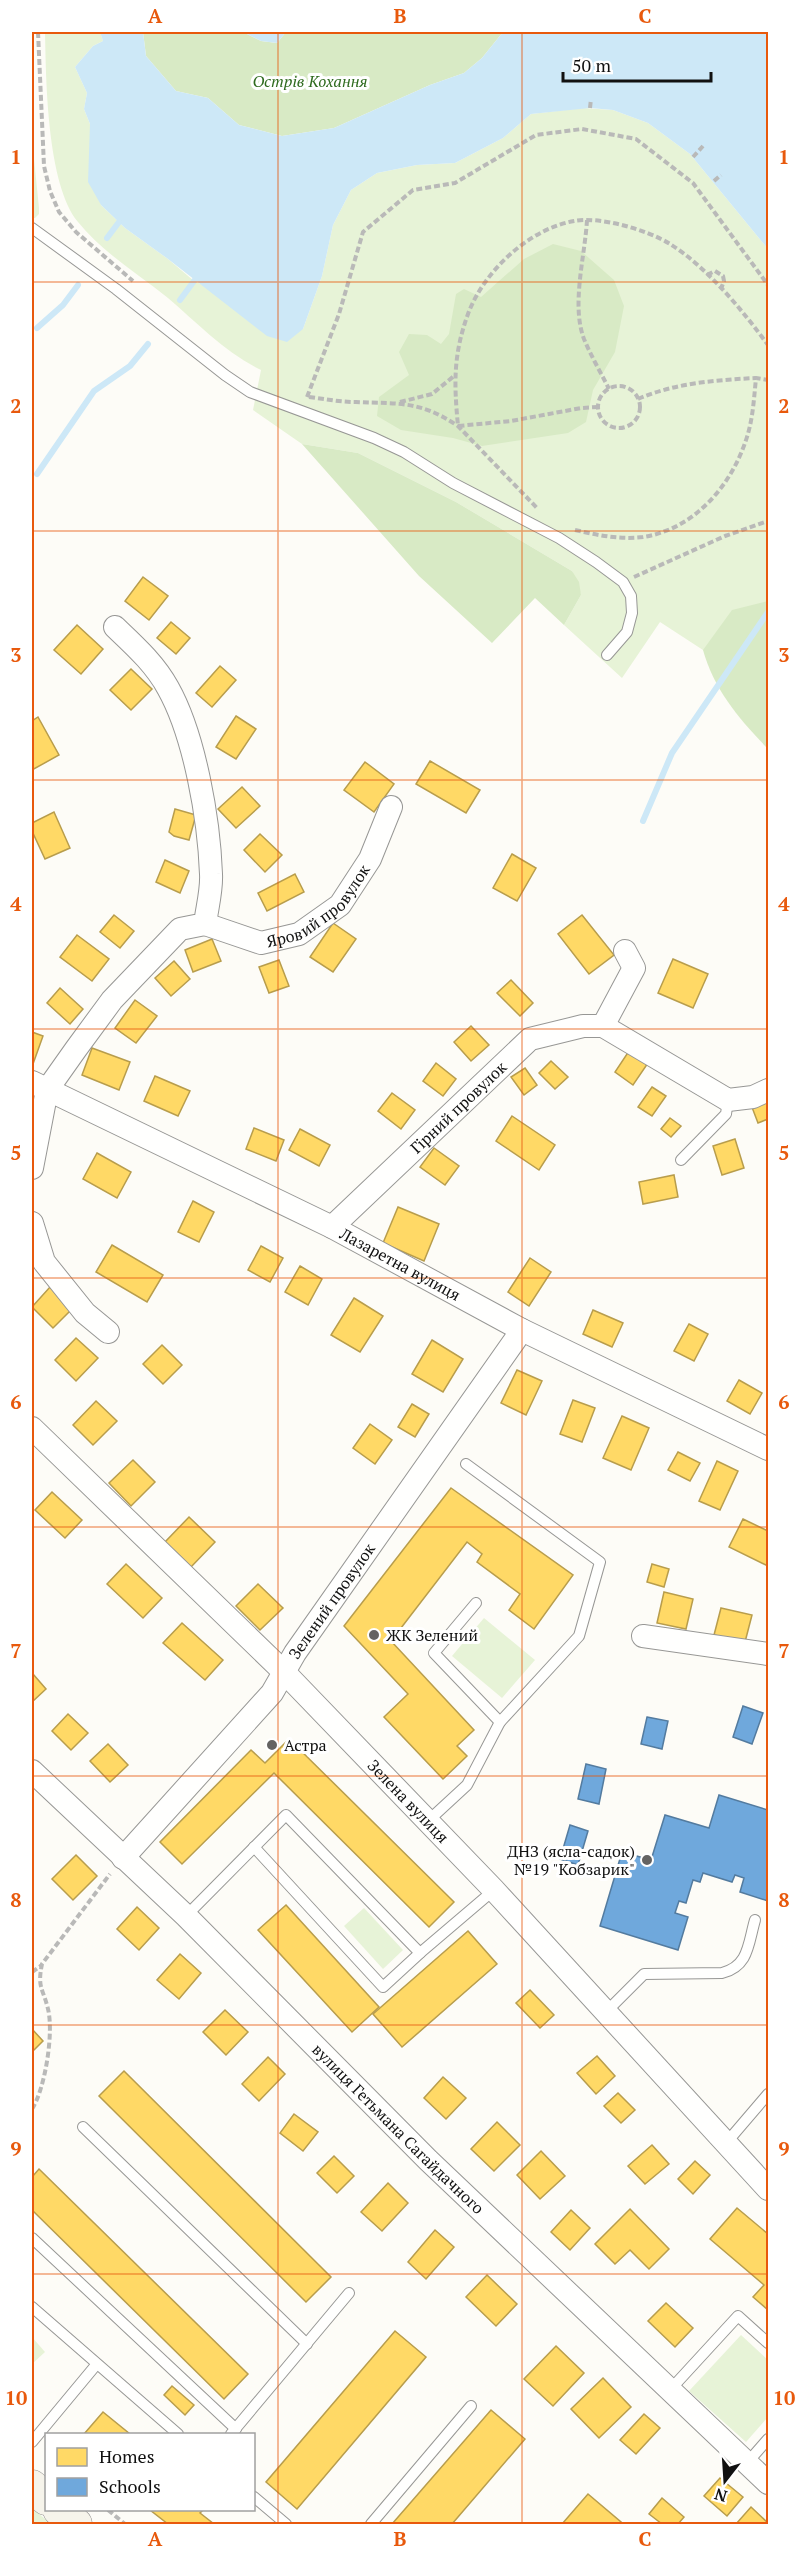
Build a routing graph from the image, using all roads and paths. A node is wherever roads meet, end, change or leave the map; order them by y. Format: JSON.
{"nodes":[{"id":1,"x":38,"y":32,"type":"edge"},
{"id":2,"x":591,"y":99,"type":"dead end"},
{"id":3,"x":590,"y":108,"type":"dead end"},
{"id":4,"x":703,"y":146,"type":"dead end"},
{"id":5,"x":693,"y":157,"type":"dead end"},
{"id":6,"x":721,"y":175,"type":"dead end"},
{"id":7,"x":714,"y":181,"type":"dead end"},
{"id":8,"x":587,"y":220,"type":"junction"},
{"id":9,"x":32,"y":228,"type":"edge"},
{"id":10,"x":707,"y":275,"type":"junction"},
{"id":11,"x":138,"y":285,"type":"dead end"},
{"id":12,"x":768,"y":285,"type":"edge"},
{"id":13,"x":721,"y":289,"type":"junction"},
{"id":14,"x":768,"y":345,"type":"edge"},
{"id":15,"x":454,"y":376,"type":"junction"},
{"id":16,"x":756,"y":378,"type":"junction"},
{"id":17,"x":768,"y":380,"type":"edge"},
{"id":18,"x":609,"y":389,"type":"junction"},
{"id":19,"x":638,"y":399,"type":"junction"},
{"id":20,"x":399,"y":402,"type":"junction"},
{"id":21,"x":598,"y":407,"type":"junction"},
{"id":22,"x":458,"y":426,"type":"junction"},
{"id":23,"x":545,"y":513,"type":"dead end"},
{"id":24,"x":768,"y":521,"type":"edge"},
{"id":25,"x":573,"y":530,"type":"dead end"},
{"id":26,"x":623,"y":582,"type":"junction"},
{"id":27,"x":114,"y":627,"type":"dead end"},
{"id":28,"x":607,"y":655,"type":"dead end"},
{"id":29,"x":391,"y":807,"type":"dead end"},
{"id":30,"x":205,"y":924,"type":"junction"},
{"id":31,"x":625,"y":951,"type":"dead end"},
{"id":32,"x":603,"y":1026,"type":"junction"},
{"id":33,"x":39,"y":1086,"type":"edge"},
{"id":34,"x":768,"y":1090,"type":"edge"},
{"id":35,"x":728,"y":1100,"type":"junction"},
{"id":36,"x":681,"y":1160,"type":"dead end"},
{"id":37,"x":32,"y":1168,"type":"edge"},
{"id":38,"x":32,"y":1223,"type":"edge"},
{"id":39,"x":333,"y":1227,"type":"junction"},
{"id":40,"x":522,"y":1330,"type":"junction"},
{"id":41,"x":108,"y":1332,"type":"dead end"},
{"id":42,"x":32,"y":1428,"type":"edge"},
{"id":43,"x":768,"y":1447,"type":"edge"},
{"id":44,"x":466,"y":1464,"type":"dead end"},
{"id":45,"x":476,"y":1604,"type":"dead end"},
{"id":46,"x":643,"y":1636,"type":"dead end"},
{"id":47,"x":768,"y":1654,"type":"edge"},
{"id":48,"x":285,"y":1673,"type":"junction"},
{"id":49,"x":500,"y":1722,"type":"junction"},
{"id":50,"x":32,"y":1771,"type":"edge"},
{"id":51,"x":428,"y":1821,"type":"junction"},
{"id":52,"x":254,"y":1847,"type":"junction"},
{"id":53,"x":123,"y":1858,"type":"junction"},
{"id":54,"x":494,"y":1890,"type":"junction"},
{"id":55,"x":186,"y":1916,"type":"junction"},
{"id":56,"x":755,"y":1920,"type":"dead end"},
{"id":57,"x":420,"y":1953,"type":"junction"},
{"id":58,"x":42,"y":1964,"type":"junction"},
{"id":59,"x":32,"y":1972,"type":"edge"},
{"id":60,"x":606,"y":2012,"type":"junction"},
{"id":61,"x":768,"y":2094,"type":"edge"},
{"id":62,"x":32,"y":2109,"type":"edge"},
{"id":63,"x":83,"y":2127,"type":"dead end"},
{"id":64,"x":727,"y":2142,"type":"junction"},
{"id":65,"x":768,"y":2189,"type":"edge"},
{"id":66,"x":32,"y":2238,"type":"edge"},
{"id":67,"x":349,"y":2293,"type":"dead end"},
{"id":68,"x":32,"y":2307,"type":"edge"},
{"id":69,"x":768,"y":2343,"type":"edge"},
{"id":70,"x":307,"y":2344,"type":"junction"},
{"id":71,"x":96,"y":2365,"type":"junction"},
{"id":72,"x":670,"y":2390,"type":"junction"},
{"id":73,"x":471,"y":2406,"type":"dead end"},
{"id":74,"x":234,"y":2432,"type":"edge"},
{"id":75,"x":177,"y":2433,"type":"edge"},
{"id":76,"x":768,"y":2439,"type":"edge"},
{"id":77,"x":32,"y":2442,"type":"edge"},
{"id":78,"x":747,"y":2463,"type":"junction"},
{"id":79,"x":768,"y":2483,"type":"edge"},
{"id":80,"x":32,"y":2486,"type":"edge"},
{"id":81,"x":45,"y":2498,"type":"edge"},
{"id":82,"x":255,"y":2498,"type":"edge"},
{"id":83,"x":60,"y":2511,"type":"edge"},
{"id":84,"x":109,"y":2511,"type":"edge"},
{"id":85,"x":76,"y":2524,"type":"edge"},
{"id":86,"x":125,"y":2524,"type":"edge"},
{"id":87,"x":286,"y":2524,"type":"edge"},
{"id":88,"x":371,"y":2524,"type":"edge"}],
"edges":[{"from":1,"to":11,"type":"path"},
{"from":2,"to":3,"type":"path"},
{"from":4,"to":5,"type":"path"},
{"from":6,"to":7,"type":"path"},
{"from":8,"to":10,"type":"path"},
{"from":8,"to":15,"type":"path"},
{"from":8,"to":18,"type":"path"},
{"from":9,"to":26,"type":"lane"},
{"from":10,"to":13,"type":"path"},
{"from":10,"to":13,"type":"path"},
{"from":12,"to":20,"type":"path"},
{"from":13,"to":14,"type":"path"},
{"from":15,"to":20,"type":"path"},
{"from":15,"to":22,"type":"path"},
{"from":16,"to":17,"type":"path"},
{"from":16,"to":19,"type":"path"},
{"from":16,"to":25,"type":"path"},
{"from":18,"to":19,"type":"path"},
{"from":18,"to":21,"type":"path"},
{"from":19,"to":21,"type":"path"},
{"from":20,"to":22,"type":"path"},
{"from":21,"to":22,"type":"path"},
{"from":22,"to":23,"type":"path"},
{"from":24,"to":26,"type":"path"},
{"from":26,"to":28,"type":"lane"},
{"from":27,"to":30,"type":"street"},
{"from":29,"to":30,"type":"street","name":"Яровий провулок"},
{"from":30,"to":33,"type":"street"},
{"from":31,"to":32,"type":"street"},
{"from":32,"to":35,"type":"street"},
{"from":32,"to":39,"type":"street","name":"Гірний провулок"},
{"from":33,"to":37,"type":"street"},
{"from":33,"to":39,"type":"street","name":"Лазаретна вулиця"},
{"from":34,"to":35,"type":"street"},
{"from":35,"to":36,"type":"lane"},
{"from":38,"to":41,"type":"street"},
{"from":39,"to":40,"type":"street","name":"Лазаретна вулиця"},
{"from":40,"to":43,"type":"street","name":"Лазаретна вулиця"},
{"from":40,"to":48,"type":"street","name":"Зелений провулок"},
{"from":42,"to":48,"type":"street","name":"Зелена вулиця"},
{"from":44,"to":49,"type":"lane"},
{"from":45,"to":49,"type":"lane"},
{"from":46,"to":47,"type":"street"},
{"from":48,"to":51,"type":"street","name":"Зелена вулиця"},
{"from":48,"to":53,"type":"street","name":"Зелений провулок"},
{"from":49,"to":51,"type":"lane"},
{"from":50,"to":53,"type":"street","name":"вулиця Гетьмана Сагайдачного"},
{"from":51,"to":54,"type":"street","name":"Зелена вулиця"},
{"from":52,"to":55,"type":"lane"},
{"from":52,"to":57,"type":"lane"},
{"from":52,"to":57,"type":"lane"},
{"from":53,"to":55,"type":"street","name":"вулиця Гетьмана Сагайдачного"},
{"from":53,"to":58,"type":"path"},
{"from":54,"to":57,"type":"lane"},
{"from":54,"to":60,"type":"street","name":"Зелена вулиця"},
{"from":55,"to":72,"type":"street","name":"вулиця Гетьмана Сагайдачного"},
{"from":56,"to":60,"type":"lane"},
{"from":58,"to":59,"type":"path"},
{"from":58,"to":62,"type":"path"},
{"from":60,"to":64,"type":"street","name":"Зелена вулиця"},
{"from":61,"to":64,"type":"lane"},
{"from":63,"to":70,"type":"lane"},
{"from":64,"to":65,"type":"street","name":"Зелена вулиця"},
{"from":66,"to":74,"type":"lane"},
{"from":67,"to":70,"type":"lane"},
{"from":68,"to":71,"type":"lane"},
{"from":69,"to":72,"type":"lane"},
{"from":70,"to":74,"type":"lane"},
{"from":71,"to":75,"type":"lane"},
{"from":71,"to":77,"type":"lane"},
{"from":72,"to":78,"type":"street","name":"вулиця Гетьмана Сагайдачного"},
{"from":73,"to":88,"type":"lane"},
{"from":76,"to":78,"type":"lane"},
{"from":78,"to":79,"type":"street","name":"вулиця Гетьмана Сагайдачного"},
{"from":80,"to":81,"type":"main road"},
{"from":82,"to":87,"type":"lane"},
{"from":83,"to":85,"type":"main road"},
{"from":84,"to":86,"type":"path"}]}
